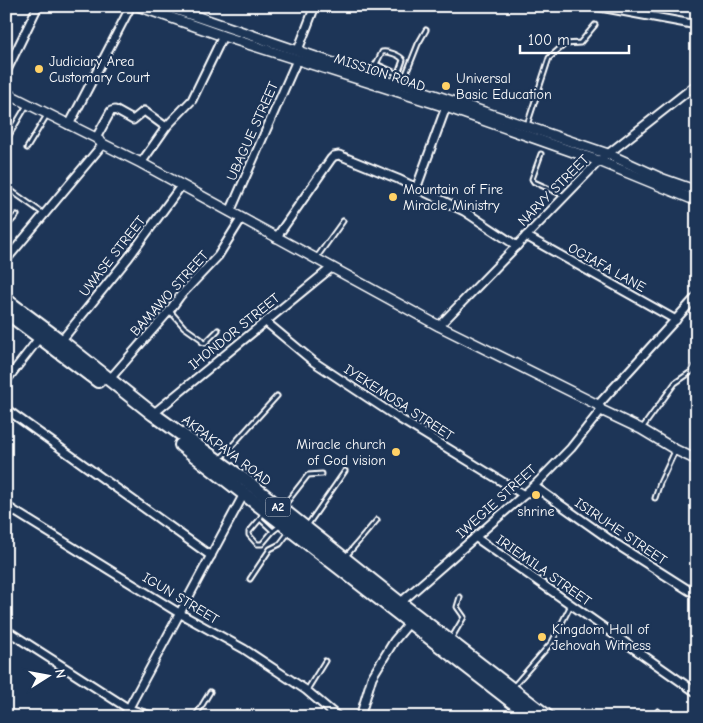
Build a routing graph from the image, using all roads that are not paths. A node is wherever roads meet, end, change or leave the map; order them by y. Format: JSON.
{"nodes":[{"id":1,"x":38,"y":6,"type":"edge"},
{"id":2,"x":131,"y":6,"type":"edge"},
{"id":3,"x":138,"y":6,"type":"edge"},
{"id":4,"x":166,"y":6,"type":"edge"},
{"id":5,"x":315,"y":6,"type":"edge"},
{"id":6,"x":595,"y":6,"type":"edge"},
{"id":7,"x":595,"y":25,"type":"dead end"},
{"id":8,"x":697,"y":25,"type":"edge"},
{"id":9,"x":426,"y":30,"type":"dead end"},
{"id":10,"x":223,"y":36,"type":"junction"},
{"id":11,"x":298,"y":50,"type":"junction"},
{"id":12,"x":297,"y":60,"type":"junction"},
{"id":13,"x":376,"y":64,"type":"junction"},
{"id":14,"x":6,"y":72,"type":"edge"},
{"id":15,"x":398,"y":74,"type":"junction"},
{"id":16,"x":369,"y":75,"type":"junction"},
{"id":17,"x":397,"y":83,"type":"junction"},
{"id":18,"x":697,"y":84,"type":"edge"},
{"id":19,"x":6,"y":93,"type":"edge"},
{"id":20,"x":28,"y":105,"type":"junction"},
{"id":21,"x":446,"y":107,"type":"junction"},
{"id":22,"x":48,"y":115,"type":"junction"},
{"id":23,"x":69,"y":125,"type":"junction"},
{"id":24,"x":526,"y":126,"type":"junction"},
{"id":25,"x":166,"y":127,"type":"junction"},
{"id":26,"x":8,"y":137,"type":"dead end"},
{"id":27,"x":99,"y":141,"type":"junction"},
{"id":28,"x":27,"y":148,"type":"dead end"},
{"id":29,"x":541,"y":154,"type":"dead end"},
{"id":30,"x":608,"y":154,"type":"junction"},
{"id":31,"x":599,"y":161,"type":"junction"},
{"id":32,"x":141,"y":163,"type":"junction"},
{"id":33,"x":181,"y":186,"type":"junction"},
{"id":34,"x":6,"y":187,"type":"edge"},
{"id":35,"x":416,"y":189,"type":"junction"},
{"id":36,"x":697,"y":191,"type":"edge"},
{"id":37,"x":565,"y":196,"type":"junction"},
{"id":38,"x":697,"y":201,"type":"edge"},
{"id":39,"x":230,"y":212,"type":"junction"},
{"id":40,"x":45,"y":214,"type":"junction"},
{"id":41,"x":17,"y":215,"type":"dead end"},
{"id":42,"x":241,"y":219,"type":"junction"},
{"id":43,"x":343,"y":222,"type":"dead end"},
{"id":44,"x":6,"y":227,"type":"edge"},
{"id":45,"x":526,"y":236,"type":"junction"},
{"id":46,"x":276,"y":238,"type":"junction"},
{"id":47,"x":517,"y":246,"type":"junction"},
{"id":48,"x":6,"y":260,"type":"edge"},
{"id":49,"x":316,"y":260,"type":"junction"},
{"id":50,"x":331,"y":268,"type":"junction"},
{"id":51,"x":697,"y":296,"type":"edge"},
{"id":52,"x":6,"y":300,"type":"edge"},
{"id":53,"x":170,"y":310,"type":"junction"},
{"id":54,"x":6,"y":312,"type":"edge"},
{"id":55,"x":676,"y":320,"type":"junction"},
{"id":56,"x":266,"y":322,"type":"junction"},
{"id":57,"x":439,"y":326,"type":"junction"},
{"id":58,"x":218,"y":330,"type":"dead end"},
{"id":59,"x":40,"y":337,"type":"junction"},
{"id":60,"x":61,"y":341,"type":"junction"},
{"id":61,"x":697,"y":364,"type":"edge"},
{"id":62,"x":109,"y":380,"type":"junction"},
{"id":63,"x":6,"y":381,"type":"edge"},
{"id":64,"x":277,"y":396,"type":"dead end"},
{"id":65,"x":600,"y":407,"type":"junction"},
{"id":66,"x":6,"y":409,"type":"edge"},
{"id":67,"x":153,"y":414,"type":"junction"},
{"id":68,"x":642,"y":429,"type":"junction"},
{"id":69,"x":676,"y":450,"type":"junction"},
{"id":70,"x":697,"y":460,"type":"edge"},
{"id":71,"x":218,"y":461,"type":"junction"},
{"id":72,"x":345,"y":471,"type":"dead end"},
{"id":73,"x":322,"y":474,"type":"dead end"},
{"id":74,"x":534,"y":486,"type":"junction"},
{"id":75,"x":247,"y":488,"type":"junction"},
{"id":76,"x":524,"y":494,"type":"junction"},
{"id":77,"x":656,"y":498,"type":"dead end"},
{"id":78,"x":6,"y":506,"type":"edge"},
{"id":79,"x":281,"y":509,"type":"junction"},
{"id":80,"x":262,"y":514,"type":"junction"},
{"id":81,"x":377,"y":520,"type":"dead end"},
{"id":82,"x":282,"y":528,"type":"junction"},
{"id":83,"x":305,"y":528,"type":"junction"},
{"id":84,"x":475,"y":537,"type":"junction"},
{"id":85,"x":211,"y":556,"type":"junction"},
{"id":86,"x":344,"y":559,"type":"junction"},
{"id":87,"x":250,"y":579,"type":"dead end"},
{"id":88,"x":697,"y":592,"type":"edge"},
{"id":89,"x":460,"y":597,"type":"dead end"},
{"id":90,"x":400,"y":603,"type":"junction"},
{"id":91,"x":571,"y":604,"type":"junction"},
{"id":92,"x":179,"y":613,"type":"junction"},
{"id":93,"x":410,"y":622,"type":"junction"},
{"id":94,"x":6,"y":630,"type":"edge"},
{"id":95,"x":450,"y":641,"type":"junction"},
{"id":96,"x":325,"y":662,"type":"dead end"},
{"id":97,"x":511,"y":689,"type":"junction"},
{"id":98,"x":306,"y":690,"type":"junction"},
{"id":99,"x":210,"y":692,"type":"dead end"},
{"id":100,"x":697,"y":693,"type":"edge"},
{"id":101,"x":129,"y":709,"type":"junction"},
{"id":102,"x":658,"y":712,"type":"dead end"},
{"id":103,"x":124,"y":717,"type":"edge"},
{"id":104,"x":154,"y":717,"type":"edge"},
{"id":105,"x":195,"y":717,"type":"edge"},
{"id":106,"x":338,"y":717,"type":"edge"},
{"id":107,"x":360,"y":717,"type":"edge"},
{"id":108,"x":532,"y":717,"type":"edge"},
{"id":109,"x":548,"y":717,"type":"edge"},
{"id":110,"x":653,"y":717,"type":"edge"}],
"edges":[{"from":1,"to":14,"type":"street"},
{"from":2,"to":23,"type":"street"},
{"from":3,"to":10,"type":"street","name":"MISSION ROAD"},
{"from":4,"to":11,"type":"street","name":"MISSION ROAD"},
{"from":5,"to":11,"type":"street"},
{"from":6,"to":8,"type":"street"},
{"from":7,"to":24,"type":"lane"},
{"from":9,"to":17,"type":"lane"},
{"from":10,"to":12,"type":"street","name":"MISSION ROAD"},
{"from":10,"to":25,"type":"street"},
{"from":11,"to":16,"type":"street","name":"MISSION ROAD"},
{"from":12,"to":21,"type":"street","name":"MISSION ROAD"},
{"from":12,"to":39,"type":"street","name":"UBAGUE STREET"},
{"from":13,"to":15,"type":"lane"},
{"from":13,"to":15,"type":"lane"},
{"from":13,"to":16,"type":"lane"},
{"from":15,"to":17,"type":"lane"},
{"from":16,"to":17,"type":"street","name":"MISSION ROAD"},
{"from":17,"to":24,"type":"street","name":"MISSION ROAD"},
{"from":18,"to":30,"type":"street","name":"NARVY STREET"},
{"from":19,"to":20,"type":"street"},
{"from":20,"to":22,"type":"street"},
{"from":20,"to":26,"type":"lane"},
{"from":21,"to":31,"type":"street","name":"MISSION ROAD"},
{"from":21,"to":35,"type":"street"},
{"from":22,"to":23,"type":"street"},
{"from":22,"to":28,"type":"lane"},
{"from":23,"to":27,"type":"street"},
{"from":24,"to":30,"type":"street","name":"MISSION ROAD"},
{"from":25,"to":27,"type":"street"},
{"from":25,"to":32,"type":"street"},
{"from":27,"to":32,"type":"street"},
{"from":27,"to":40,"type":"street"},
{"from":29,"to":37,"type":"lane"},
{"from":30,"to":31,"type":"street","name":"NARVY STREET"},
{"from":30,"to":36,"type":"street","name":"MISSION ROAD"},
{"from":31,"to":37,"type":"street","name":"NARVY STREET"},
{"from":31,"to":38,"type":"street","name":"MISSION ROAD"},
{"from":32,"to":33,"type":"street"},
{"from":33,"to":39,"type":"street"},
{"from":33,"to":60,"type":"street","name":"UWASE STREET"},
{"from":34,"to":40,"type":"lane"},
{"from":35,"to":46,"type":"street"},
{"from":35,"to":47,"type":"street"},
{"from":37,"to":45,"type":"street","name":"NARVY STREET"},
{"from":39,"to":42,"type":"street"},
{"from":40,"to":48,"type":"street"},
{"from":41,"to":44,"type":"lane"},
{"from":42,"to":46,"type":"street"},
{"from":42,"to":53,"type":"street","name":"BAMAWO STREET"},
{"from":43,"to":49,"type":"lane"},
{"from":45,"to":47,"type":"street","name":"NARVY STREET"},
{"from":45,"to":55,"type":"street","name":"OGIAFA LANE"},
{"from":46,"to":49,"type":"street"},
{"from":47,"to":57,"type":"street","name":"NARVY STREET"},
{"from":49,"to":50,"type":"street"},
{"from":50,"to":56,"type":"street","name":"IHONDOR STREET"},
{"from":50,"to":57,"type":"street"},
{"from":51,"to":55,"type":"street","name":"IWEGIE STREET"},
{"from":52,"to":60,"type":"highway","name":"AKPAKPAVA ROAD","number":"A2"},
{"from":53,"to":58,"type":"lane"},
{"from":53,"to":62,"type":"street","name":"BAMAWO STREET"},
{"from":54,"to":59,"type":"highway","name":"AKPAKPAVA ROAD","number":"A2"},
{"from":55,"to":65,"type":"street","name":"IWEGIE STREET"},
{"from":56,"to":67,"type":"street","name":"IHONDOR STREET"},
{"from":56,"to":76,"type":"street","name":"IYEKEMOSA STREET"},
{"from":57,"to":65,"type":"street"},
{"from":59,"to":63,"type":"street"},
{"from":59,"to":75,"type":"highway","name":"AKPAKPAVA ROAD","number":"A2"},
{"from":60,"to":62,"type":"highway","name":"AKPAKPAVA ROAD","number":"A2"},
{"from":61,"to":68,"type":"lane"},
{"from":62,"to":67,"type":"highway","name":"AKPAKPAVA ROAD","number":"A2"},
{"from":64,"to":71,"type":"lane"},
{"from":65,"to":68,"type":"street"},
{"from":65,"to":74,"type":"street","name":"IWEGIE STREET"},
{"from":66,"to":85,"type":"street"},
{"from":67,"to":71,"type":"highway","name":"AKPAKPAVA ROAD","number":"A2"},
{"from":68,"to":69,"type":"street"},
{"from":69,"to":70,"type":"street"},
{"from":69,"to":77,"type":"lane"},
{"from":71,"to":75,"type":"highway","name":"AKPAKPAVA ROAD","number":"A2"},
{"from":72,"to":83,"type":"lane"},
{"from":73,"to":79,"type":"lane"},
{"from":74,"to":76,"type":"street","name":"IWEGIE STREET"},
{"from":74,"to":88,"type":"street","name":"ISIRUHE STREET"},
{"from":75,"to":79,"type":"highway","name":"AKPAKPAVA ROAD","number":"A2"},
{"from":75,"to":80,"type":"highway","name":"AKPAKPAVA ROAD","number":"A2"},
{"from":75,"to":85,"type":"street"},
{"from":76,"to":84,"type":"street","name":"IWEGIE STREET"},
{"from":78,"to":92,"type":"street","name":"IGUN STREET"},
{"from":79,"to":83,"type":"highway","name":"AKPAKPAVA ROAD","number":"A2"},
{"from":80,"to":82,"type":"highway","name":"AKPAKPAVA ROAD","number":"A2"},
{"from":80,"to":82,"type":"lane"},
{"from":81,"to":86,"type":"lane"},
{"from":82,"to":87,"type":"lane"},
{"from":82,"to":93,"type":"highway","name":"AKPAKPAVA ROAD","number":"A2"},
{"from":83,"to":86,"type":"highway","name":"AKPAKPAVA ROAD","number":"A2"},
{"from":84,"to":90,"type":"street","name":"IWEGIE STREET"},
{"from":84,"to":91,"type":"street","name":"IRIEMILA STREET"},
{"from":85,"to":92,"type":"street"},
{"from":86,"to":90,"type":"highway","name":"AKPAKPAVA ROAD","number":"A2"},
{"from":89,"to":95,"type":"lane"},
{"from":90,"to":95,"type":"highway","name":"AKPAKPAVA ROAD","number":"A2"},
{"from":91,"to":97,"type":"lane"},
{"from":91,"to":100,"type":"street","name":"IRIEMILA STREET"},
{"from":92,"to":98,"type":"street","name":"IGUN STREET"},
{"from":92,"to":101,"type":"street"},
{"from":93,"to":107,"type":"street"},
{"from":93,"to":108,"type":"highway","name":"AKPAKPAVA ROAD","number":"A2"},
{"from":94,"to":101,"type":"street"},
{"from":95,"to":97,"type":"highway","name":"AKPAKPAVA ROAD","number":"A2"},
{"from":96,"to":98,"type":"lane"},
{"from":97,"to":109,"type":"highway","name":"AKPAKPAVA ROAD","number":"A2"},
{"from":98,"to":106,"type":"street","name":"IGUN STREET"},
{"from":99,"to":105,"type":"lane"},
{"from":101,"to":103,"type":"street"},
{"from":101,"to":104,"type":"street"},
{"from":102,"to":110,"type":"lane"}]}
